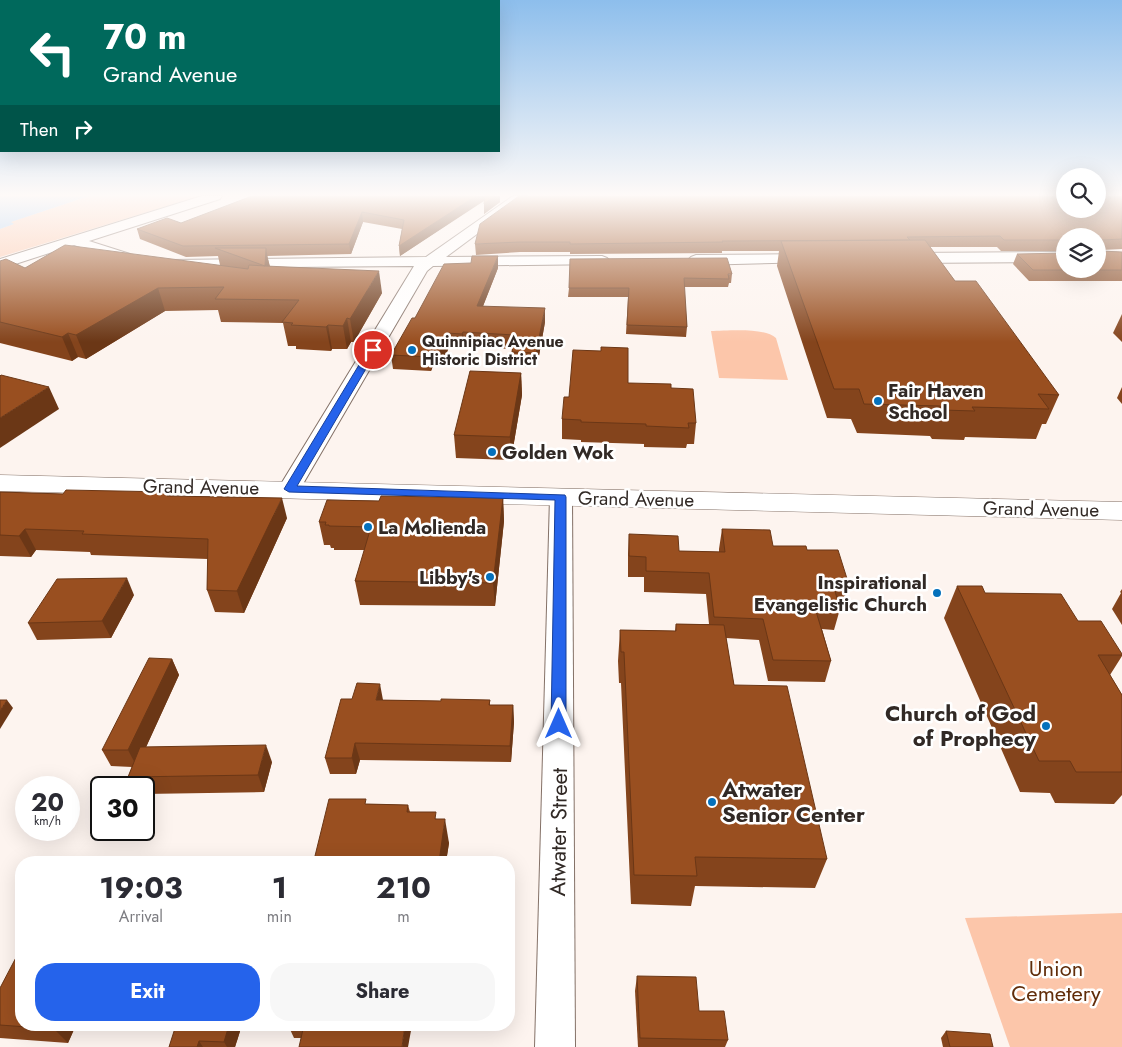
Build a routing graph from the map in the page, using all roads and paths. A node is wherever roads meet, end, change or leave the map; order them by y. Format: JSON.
{"nodes":[{"id":1,"x":57,"y":245,"type":"edge"},
{"id":2,"x":85,"y":245,"type":"edge"},
{"id":3,"x":454,"y":245,"type":"edge"},
{"id":4,"x":1056,"y":257,"type":"edge"},
{"id":5,"x":888,"y":258,"type":"edge"},
{"id":6,"x":829,"y":259,"type":"edge"},
{"id":7,"x":141,"y":260,"type":"edge"},
{"id":8,"x":614,"y":260,"type":"edge"},
{"id":9,"x":681,"y":260,"type":"edge"},
{"id":10,"x":164,"y":262,"type":"edge"},
{"id":11,"x":429,"y":262,"type":"junction"},
{"id":12,"x":0,"y":264,"type":"edge"},
{"id":13,"x":0,"y":483,"type":"edge"},
{"id":14,"x":289,"y":489,"type":"junction"},
{"id":15,"x":561,"y":497,"type":"junction"},
{"id":16,"x":1122,"y":512,"type":"edge"},
{"id":17,"x":555,"y":1047,"type":"edge"}],
"edges":[{"from":1,"to":12,"type":"street"},
{"from":2,"to":7,"type":"street"},
{"from":3,"to":11,"type":"street"},
{"from":4,"to":5,"type":"street"},
{"from":6,"to":9,"type":"street"},
{"from":8,"to":11,"type":"street"},
{"from":10,"to":11,"type":"street"},
{"from":11,"to":14,"type":"street"},
{"from":13,"to":14,"type":"main road","name":"Grand Avenue"},
{"from":14,"to":15,"type":"main road","name":"Grand Avenue"},
{"from":15,"to":16,"type":"main road","name":"Grand Avenue"},
{"from":15,"to":17,"type":"street","name":"Atwater Street"}]}
